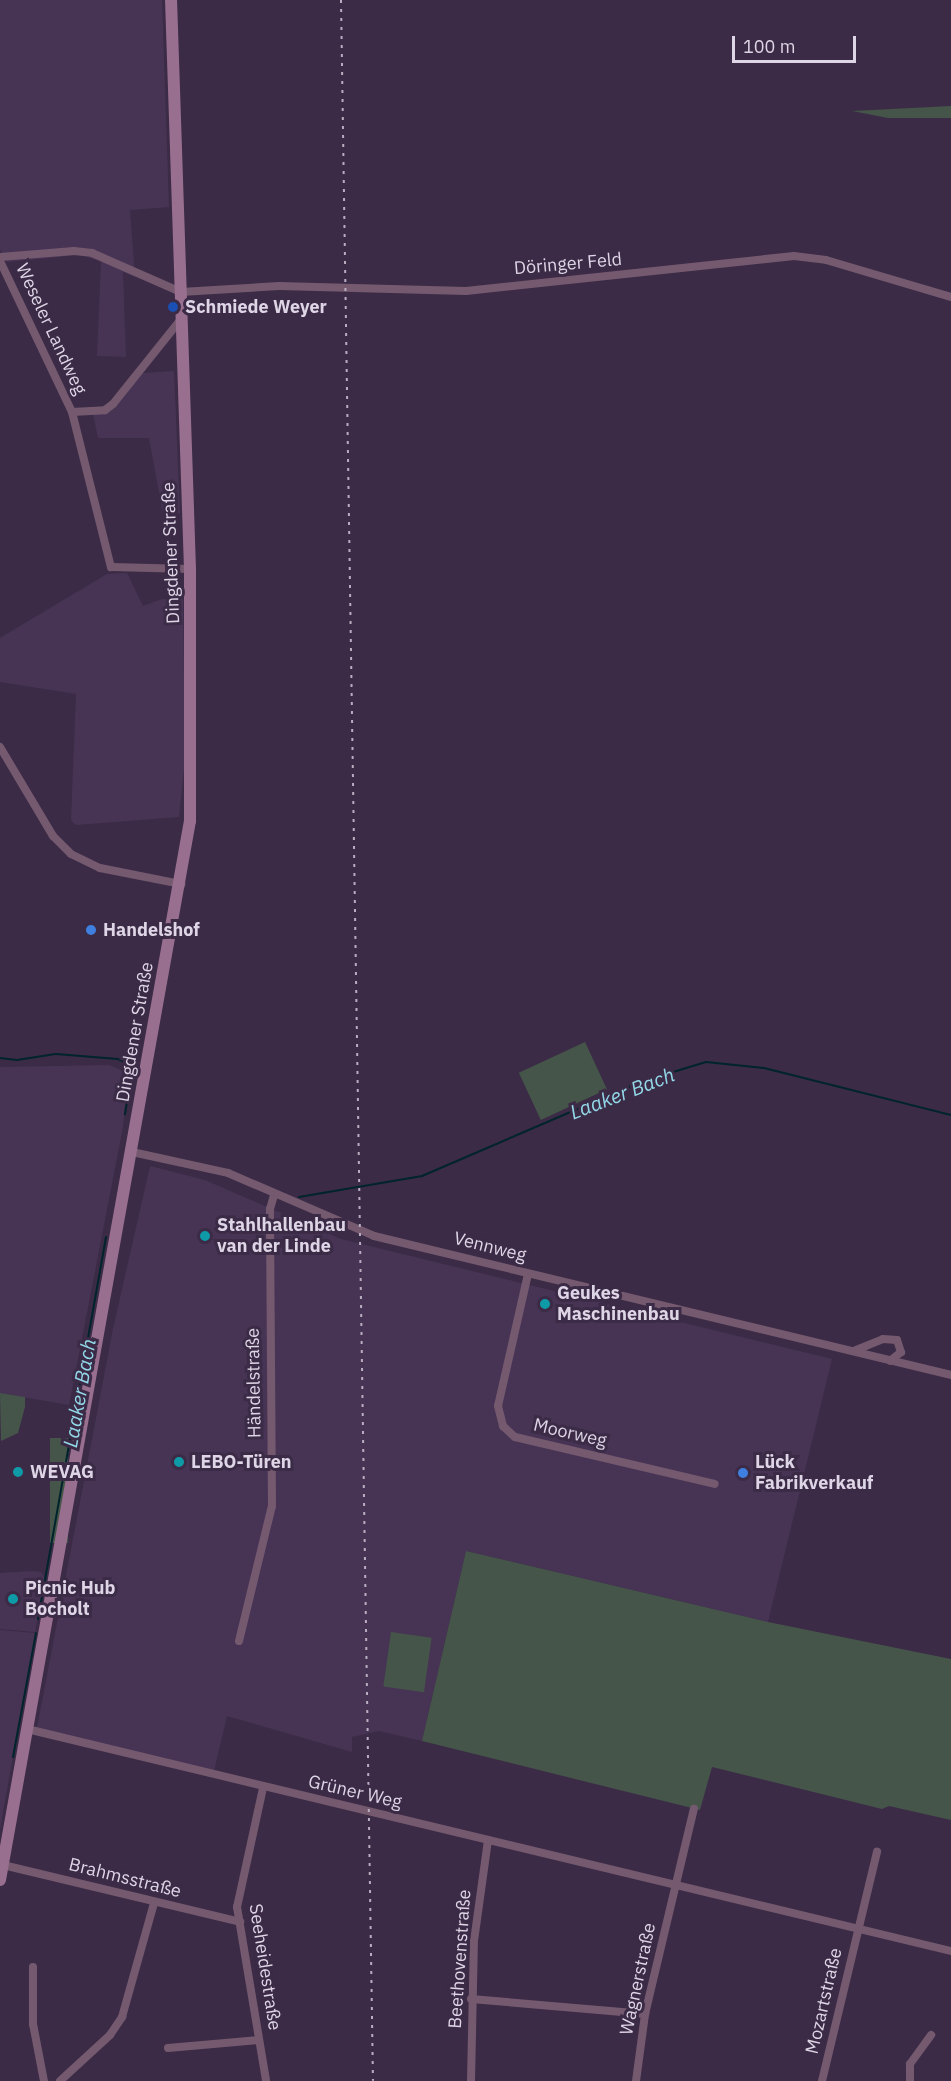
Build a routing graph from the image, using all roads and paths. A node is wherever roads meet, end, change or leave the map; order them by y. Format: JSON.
{"nodes":[{"id":1,"x":171,"y":0,"type":"edge"},
{"id":2,"x":0,"y":259,"type":"edge"},
{"id":3,"x":181,"y":292,"type":"junction"},
{"id":4,"x":951,"y":297,"type":"edge"},
{"id":5,"x":182,"y":318,"type":"junction"},
{"id":6,"x":72,"y":412,"type":"junction"},
{"id":7,"x":190,"y":569,"type":"junction"},
{"id":8,"x":0,"y":747,"type":"edge"},
{"id":9,"x":180,"y":884,"type":"junction"},
{"id":10,"x":132,"y":1152,"type":"junction"},
{"id":11,"x":274,"y":1195,"type":"junction"},
{"id":12,"x":528,"y":1274,"type":"junction"},
{"id":13,"x":849,"y":1350,"type":"junction"},
{"id":14,"x":890,"y":1360,"type":"junction"},
{"id":15,"x":951,"y":1375,"type":"edge"},
{"id":16,"x":715,"y":1484,"type":"dead end"},
{"id":17,"x":239,"y":1641,"type":"dead end"},
{"id":18,"x":27,"y":1729,"type":"junction"},
{"id":19,"x":262,"y":1788,"type":"junction"},
{"id":20,"x":694,"y":1809,"type":"dead end"},
{"id":21,"x":488,"y":1840,"type":"junction"},
{"id":22,"x":877,"y":1852,"type":"dead end"},
{"id":23,"x":3,"y":1865,"type":"junction"},
{"id":24,"x":0,"y":1880,"type":"edge"},
{"id":25,"x":675,"y":1886,"type":"junction"},
{"id":26,"x":154,"y":1903,"type":"junction"},
{"id":27,"x":240,"y":1922,"type":"junction"},
{"id":28,"x":859,"y":1928,"type":"junction"},
{"id":29,"x":951,"y":1951,"type":"edge"},
{"id":30,"x":33,"y":1967,"type":"dead end"},
{"id":31,"x":471,"y":1999,"type":"junction"},
{"id":32,"x":645,"y":2014,"type":"junction"},
{"id":33,"x":931,"y":2035,"type":"dead end"},
{"id":34,"x":259,"y":2040,"type":"junction"},
{"id":35,"x":168,"y":2048,"type":"dead end"},
{"id":36,"x":44,"y":2081,"type":"edge"},
{"id":37,"x":60,"y":2081,"type":"edge"},
{"id":38,"x":266,"y":2081,"type":"edge"},
{"id":39,"x":471,"y":2081,"type":"edge"},
{"id":40,"x":636,"y":2081,"type":"edge"},
{"id":41,"x":822,"y":2081,"type":"edge"},
{"id":42,"x":910,"y":2081,"type":"edge"}],
"edges":[{"from":1,"to":3,"type":"main road","name":"Dingdener Straße"},
{"from":2,"to":3,"type":"street","name":"Weseler Landweg"},
{"from":2,"to":6,"type":"street","name":"Weseler Landweg"},
{"from":3,"to":4,"type":"street","name":"Döringer Feld"},
{"from":3,"to":5,"type":"main road","name":"Dingdener Straße"},
{"from":5,"to":6,"type":"street","name":"Weseler Landweg"},
{"from":5,"to":7,"type":"main road","name":"Dingdener Straße"},
{"from":6,"to":7,"type":"street","name":"Weseler Landweg"},
{"from":7,"to":9,"type":"main road","name":"Dingdener Straße"},
{"from":8,"to":9,"type":"street"},
{"from":9,"to":10,"type":"main road","name":"Dingdener Straße"},
{"from":10,"to":11,"type":"street","name":"Vennweg"},
{"from":10,"to":18,"type":"main road","name":"Dingdener Straße"},
{"from":11,"to":12,"type":"street","name":"Vennweg"},
{"from":11,"to":17,"type":"street","name":"Händelstraße"},
{"from":12,"to":13,"type":"street","name":"Vennweg"},
{"from":12,"to":16,"type":"street","name":"Moorweg"},
{"from":13,"to":14,"type":"street","name":"Vennweg"},
{"from":13,"to":14,"type":"street","name":"Vennweg"},
{"from":14,"to":15,"type":"street","name":"Vennweg"},
{"from":18,"to":19,"type":"street","name":"Grüner Weg"},
{"from":18,"to":23,"type":"main road","name":"Dingdener Straße"},
{"from":19,"to":21,"type":"street","name":"Grüner Weg"},
{"from":19,"to":27,"type":"street","name":"Seeheidestraße"},
{"from":20,"to":25,"type":"street"},
{"from":21,"to":25,"type":"street","name":"Grüner Weg"},
{"from":21,"to":31,"type":"street","name":"Beethovenstraße"},
{"from":22,"to":28,"type":"street"},
{"from":23,"to":24,"type":"main road","name":"Dingdener Straße"},
{"from":23,"to":26,"type":"street","name":"Brahmsstraße"},
{"from":25,"to":28,"type":"street","name":"Grüner Weg"},
{"from":25,"to":32,"type":"street","name":"Wagnerstraße"},
{"from":26,"to":27,"type":"street","name":"Brahmsstraße"},
{"from":26,"to":37,"type":"street"},
{"from":27,"to":34,"type":"street","name":"Seeheidestraße"},
{"from":28,"to":29,"type":"street","name":"Grüner Weg"},
{"from":28,"to":41,"type":"street","name":"Mozartstraße"},
{"from":30,"to":36,"type":"street"},
{"from":31,"to":32,"type":"street"},
{"from":31,"to":39,"type":"street","name":"Beethovenstraße"},
{"from":32,"to":40,"type":"street","name":"Wagnerstraße"},
{"from":33,"to":42,"type":"street"},
{"from":34,"to":35,"type":"street"},
{"from":34,"to":38,"type":"street","name":"Seeheidestraße"}]}
